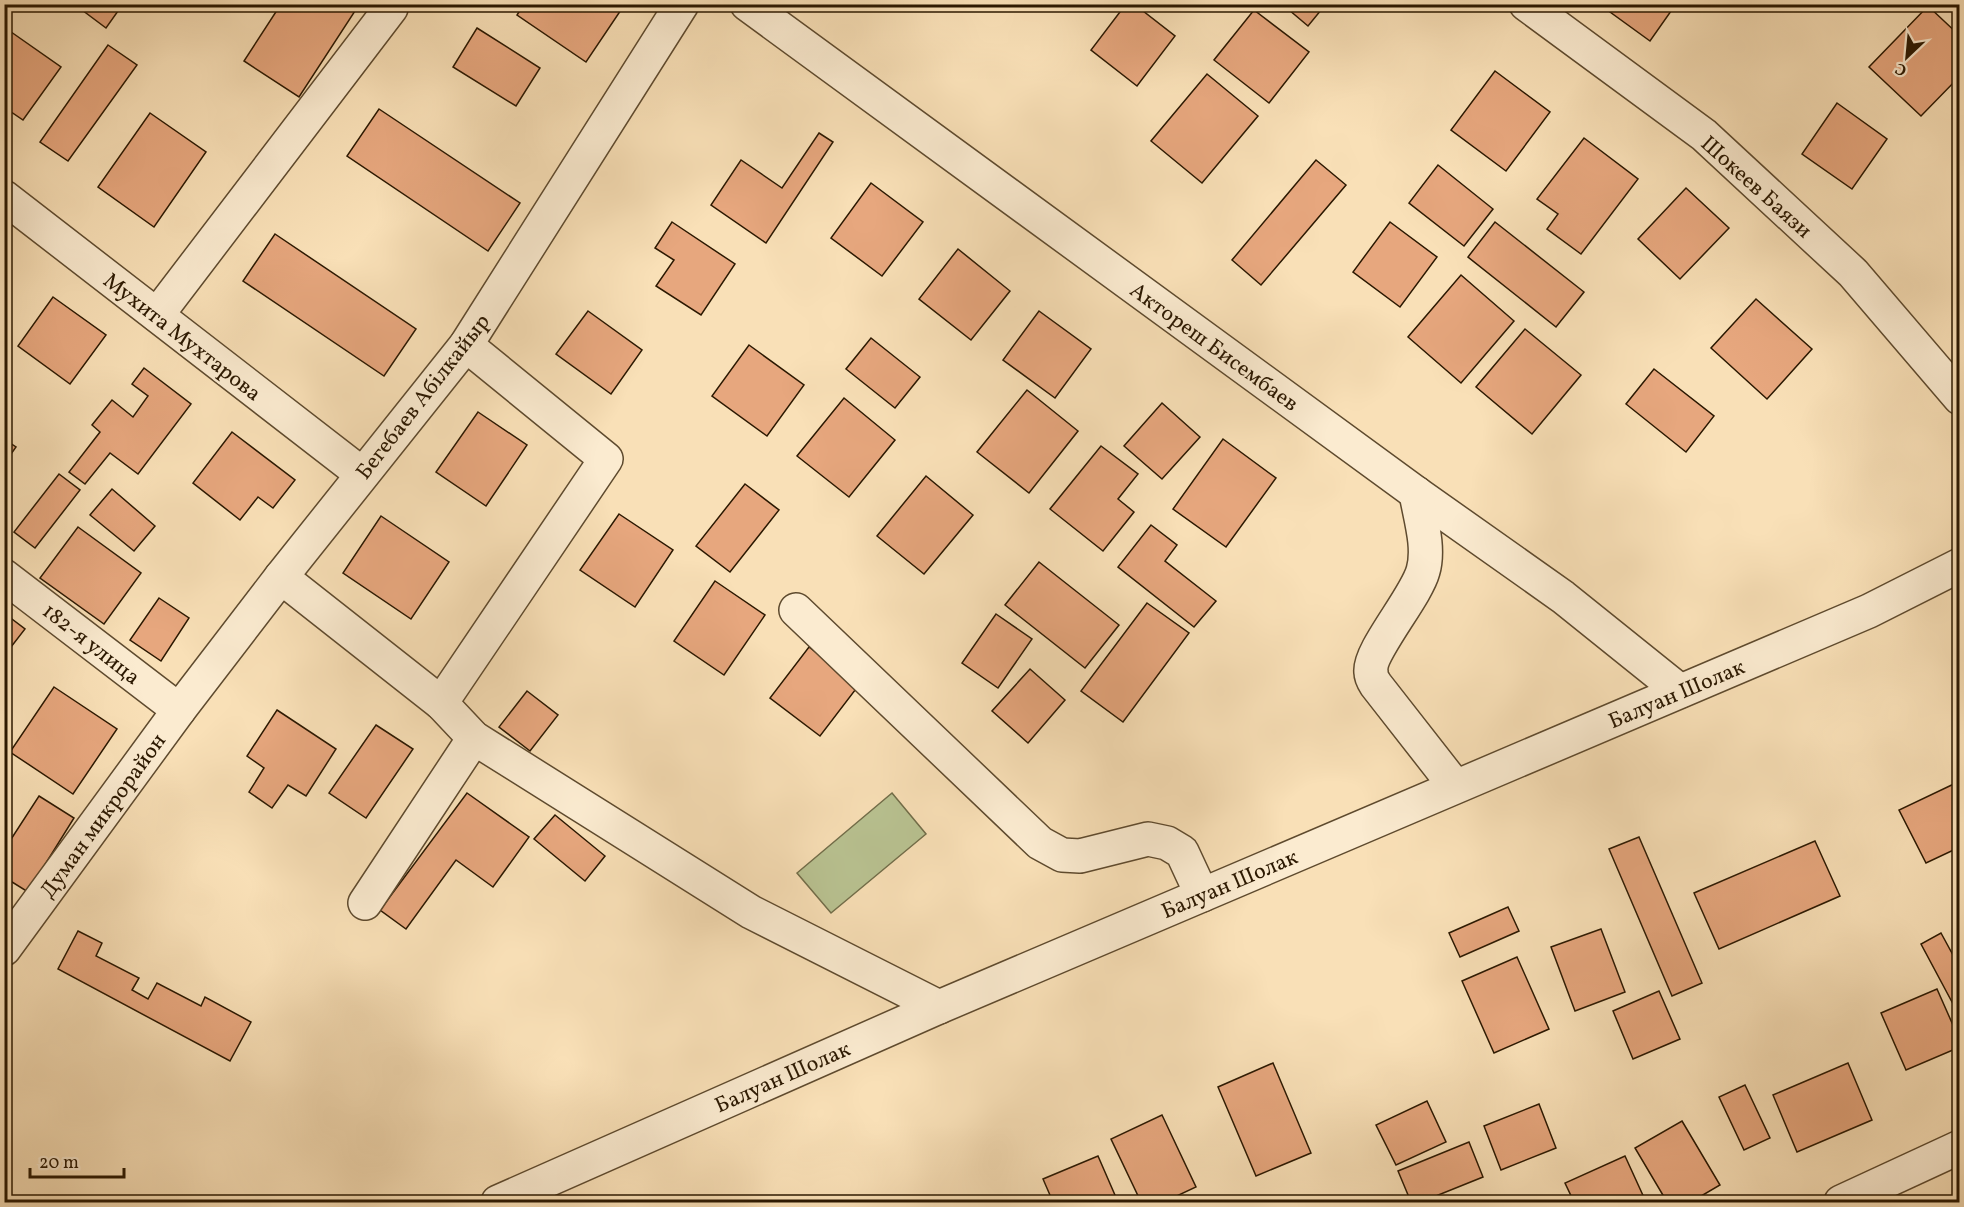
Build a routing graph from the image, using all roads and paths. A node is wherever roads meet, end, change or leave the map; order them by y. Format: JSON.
{"nodes":[{"id":1,"x":391,"y":4,"type":"edge"},
{"id":2,"x":682,"y":4,"type":"edge"},
{"id":3,"x":747,"y":4,"type":"edge"},
{"id":4,"x":1526,"y":4,"type":"edge"},
{"id":5,"x":4,"y":197,"type":"edge"},
{"id":6,"x":157,"y":315,"type":"junction"},
{"id":7,"x":466,"y":345,"type":"junction"},
{"id":8,"x":1959,"y":398,"type":"edge"},
{"id":9,"x":362,"y":474,"type":"junction"},
{"id":10,"x":1416,"y":493,"type":"junction"},
{"id":11,"x":1959,"y":565,"type":"edge"},
{"id":12,"x":4,"y":576,"type":"edge"},
{"id":13,"x":281,"y":577,"type":"junction"},
{"id":14,"x":796,"y":610,"type":"dead end"},
{"id":15,"x":1680,"y":691,"type":"junction"},
{"id":16,"x":441,"y":703,"type":"junction"},
{"id":17,"x":179,"y":710,"type":"junction"},
{"id":18,"x":474,"y":738,"type":"junction"},
{"id":19,"x":1455,"y":786,"type":"junction"},
{"id":20,"x":1202,"y":895,"type":"junction"},
{"id":21,"x":365,"y":903,"type":"dead end"},
{"id":22,"x":4,"y":950,"type":"edge"},
{"id":23,"x":939,"y":1007,"type":"junction"},
{"id":24,"x":1959,"y":1147,"type":"edge"},
{"id":25,"x":498,"y":1203,"type":"edge"},
{"id":26,"x":1841,"y":1203,"type":"edge"}],
"edges":[{"from":1,"to":6,"type":"street"},
{"from":2,"to":7,"type":"street","name":"Бегебаев Абілкайыр"},
{"from":3,"to":10,"type":"street","name":"Актореш Бисембаев"},
{"from":4,"to":8,"type":"street","name":"Шокеев Баязи"},
{"from":5,"to":6,"type":"street","name":"Мухита Мухтарова"},
{"from":6,"to":9,"type":"street","name":"Мухита Мухтарова"},
{"from":7,"to":9,"type":"street","name":"Бегебаев Абілкайыр"},
{"from":7,"to":16,"type":"street"},
{"from":9,"to":13,"type":"street","name":"Бегебаев Абілкайыр"},
{"from":10,"to":15,"type":"street","name":"Актореш Бисембаев"},
{"from":10,"to":19,"type":"street"},
{"from":11,"to":15,"type":"street","name":"Балуан Шолак"},
{"from":12,"to":17,"type":"street","name":"182-я улица"},
{"from":13,"to":16,"type":"street"},
{"from":13,"to":17,"type":"street","name":"Бегебаев Абілкайыр"},
{"from":14,"to":20,"type":"street"},
{"from":15,"to":19,"type":"street","name":"Балуан Шолак"},
{"from":16,"to":18,"type":"street"},
{"from":17,"to":22,"type":"street","name":"Думан микрорайон"},
{"from":18,"to":21,"type":"street"},
{"from":18,"to":23,"type":"street"},
{"from":19,"to":20,"type":"street","name":"Балуан Шолак"},
{"from":20,"to":23,"type":"street","name":"Балуан Шолак"},
{"from":23,"to":25,"type":"street","name":"Балуан Шолак"},
{"from":24,"to":26,"type":"street"}]}
